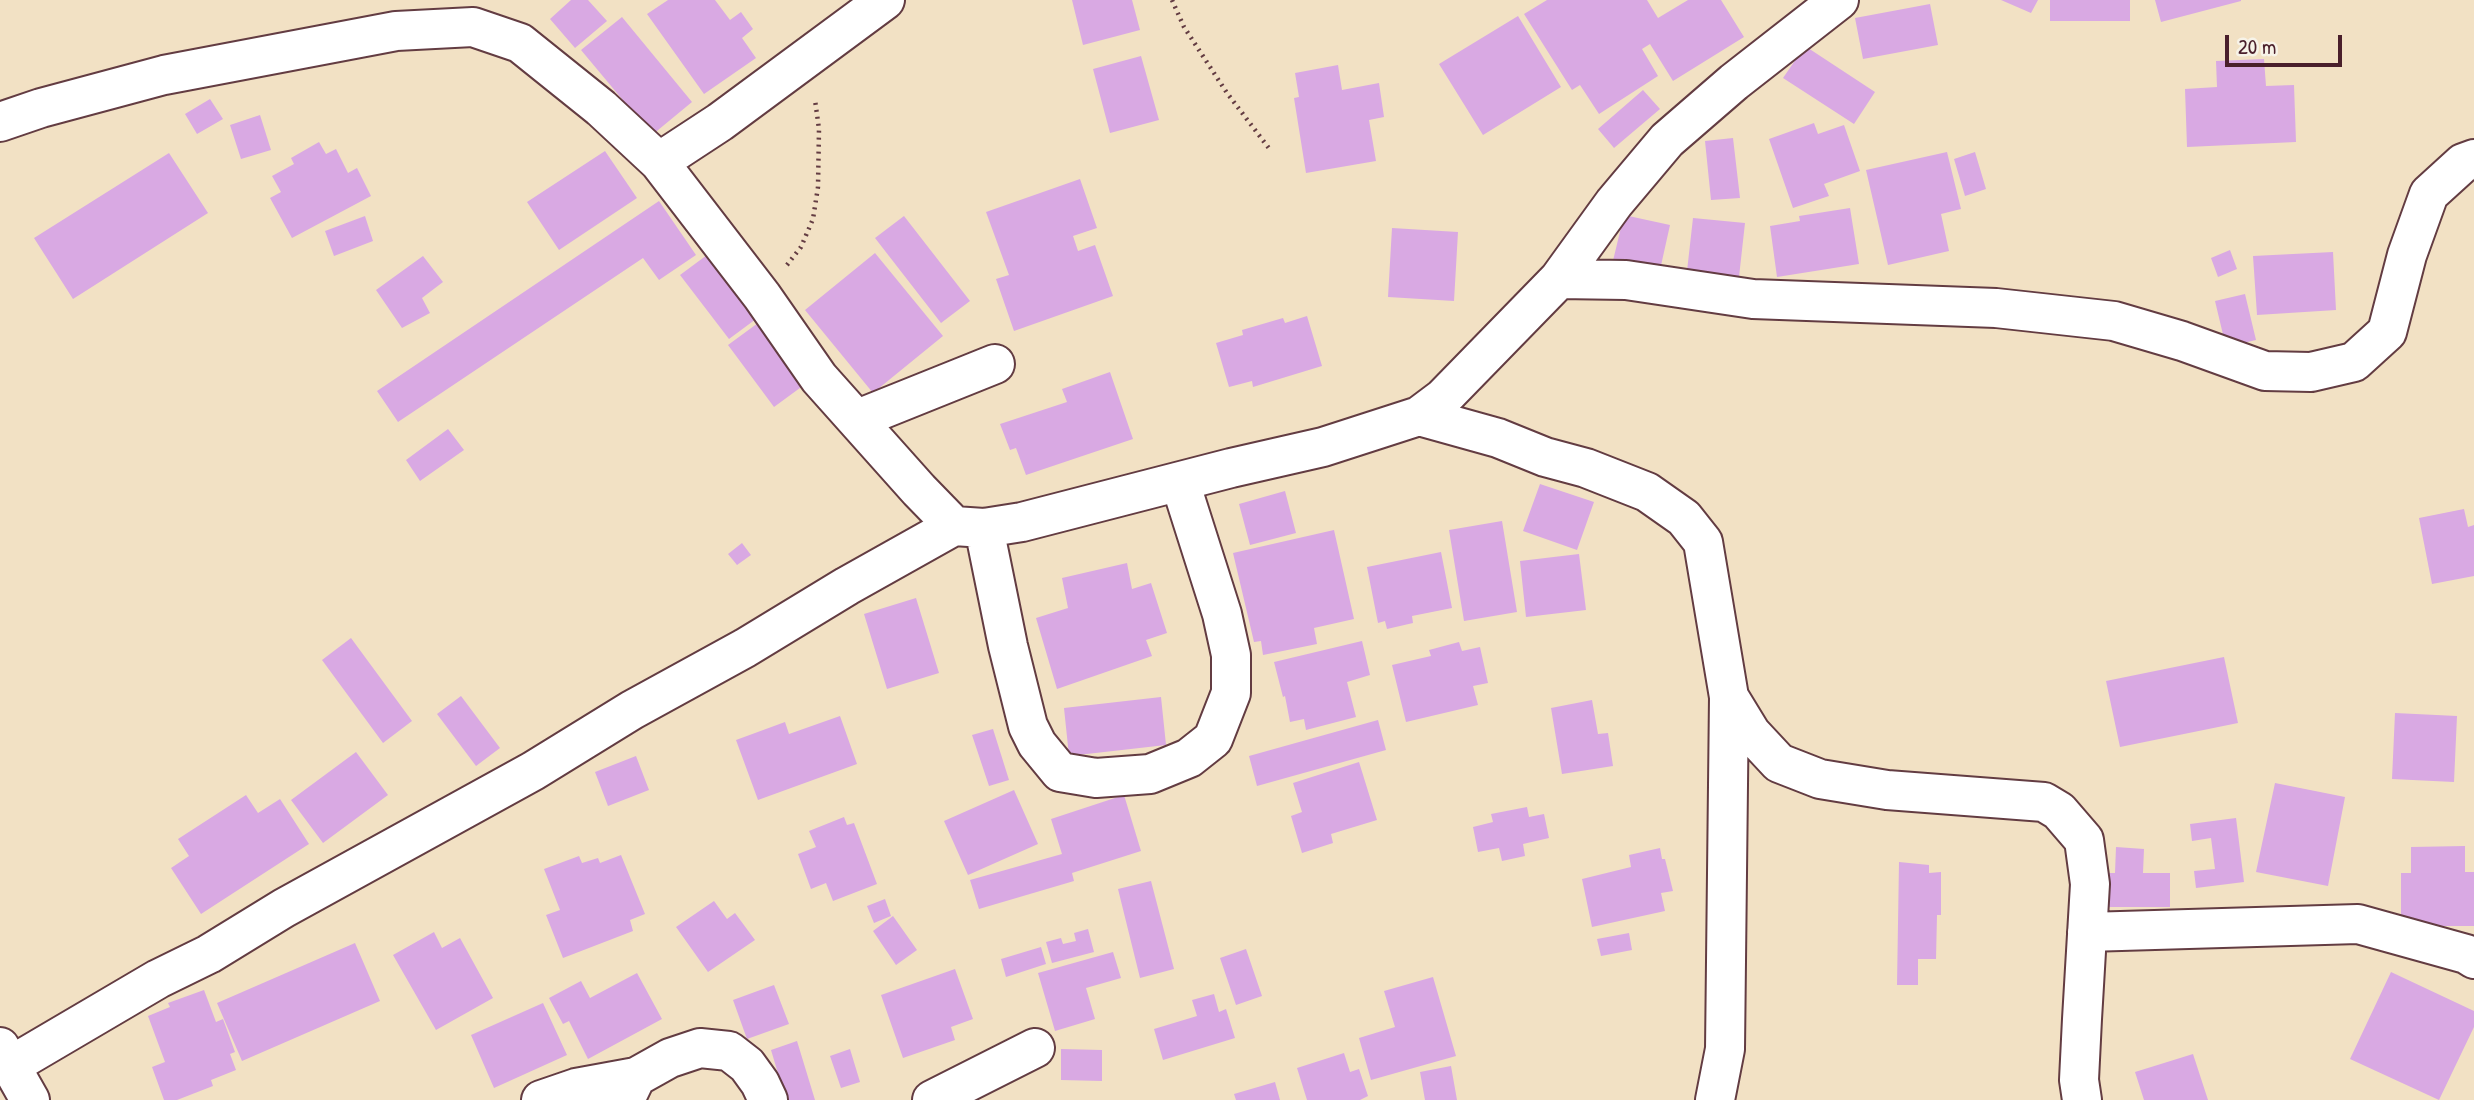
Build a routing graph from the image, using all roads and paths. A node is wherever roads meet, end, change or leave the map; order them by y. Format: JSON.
{"nodes":[{"id":1,"x":885,"y":0,"type":"edge"},
{"id":2,"x":1172,"y":0,"type":"edge"},
{"id":3,"x":1839,"y":0,"type":"edge"},
{"id":4,"x":808,"y":58,"type":"junction"},
{"id":5,"x":0,"y":122,"type":"edge"},
{"id":6,"x":1271,"y":151,"type":"dead end"},
{"id":7,"x":2474,"y":159,"type":"edge"},
{"id":8,"x":659,"y":162,"type":"junction"},
{"id":9,"x":1559,"y":279,"type":"junction"},
{"id":10,"x":762,"y":296,"type":"junction"},
{"id":11,"x":995,"y":364,"type":"dead end"},
{"id":12,"x":1419,"y":416,"type":"junction"},
{"id":13,"x":858,"y":419,"type":"junction"},
{"id":14,"x":1180,"y":482,"type":"junction"},
{"id":15,"x":969,"y":527,"type":"junction"},
{"id":16,"x":1729,"y":697,"type":"junction"},
{"id":17,"x":2087,"y":932,"type":"junction"},
{"id":18,"x":2474,"y":959,"type":"edge"},
{"id":19,"x":1035,"y":1048,"type":"dead end"},
{"id":20,"x":5,"y":1057,"type":"edge"},
{"id":21,"x":631,"y":1089,"type":"edge"},
{"id":22,"x":30,"y":1100,"type":"edge"},
{"id":23,"x":541,"y":1100,"type":"edge"},
{"id":24,"x":768,"y":1100,"type":"edge"},
{"id":25,"x":932,"y":1100,"type":"edge"},
{"id":26,"x":1715,"y":1100,"type":"edge"},
{"id":27,"x":2082,"y":1100,"type":"edge"}],
"edges":[{"from":1,"to":4,"type":"street"},
{"from":2,"to":6,"type":"path"},
{"from":3,"to":9,"type":"street"},
{"from":4,"to":8,"type":"street"},
{"from":4,"to":10,"type":"path"},
{"from":5,"to":8,"type":"street"},
{"from":7,"to":9,"type":"street"},
{"from":8,"to":10,"type":"street"},
{"from":9,"to":12,"type":"street"},
{"from":10,"to":13,"type":"street"},
{"from":11,"to":13,"type":"street"},
{"from":12,"to":14,"type":"street"},
{"from":12,"to":16,"type":"street"},
{"from":13,"to":15,"type":"street"},
{"from":14,"to":15,"type":"street"},
{"from":14,"to":15,"type":"street"},
{"from":15,"to":20,"type":"street"},
{"from":16,"to":17,"type":"street"},
{"from":16,"to":26,"type":"street"},
{"from":17,"to":18,"type":"street"},
{"from":17,"to":27,"type":"street"},
{"from":19,"to":25,"type":"street"},
{"from":20,"to":22,"type":"street"},
{"from":21,"to":23,"type":"street"},
{"from":21,"to":24,"type":"street"}]}
